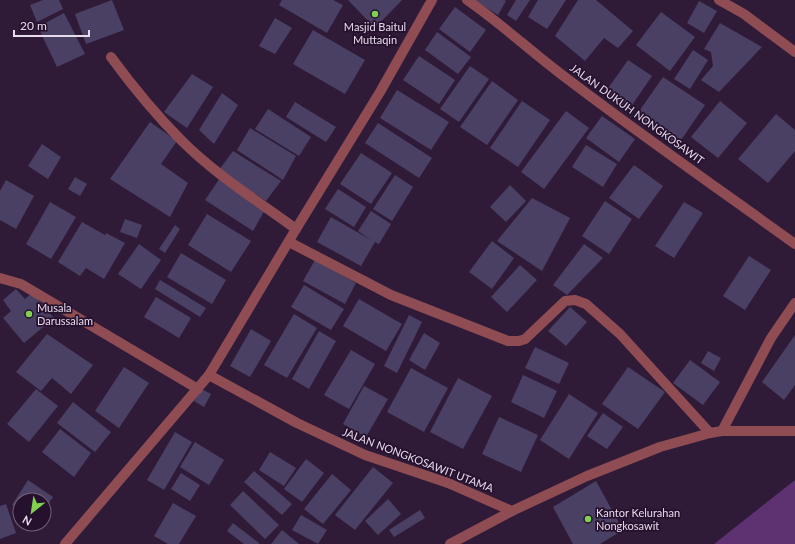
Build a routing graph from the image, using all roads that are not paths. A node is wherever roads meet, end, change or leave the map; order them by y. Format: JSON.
{"nodes":[{"id":1,"x":432,"y":0,"type":"edge"},
{"id":2,"x":467,"y":0,"type":"edge"},
{"id":3,"x":719,"y":0,"type":"edge"},
{"id":4,"x":795,"y":52,"type":"edge"},
{"id":5,"x":111,"y":58,"type":"dead end"},
{"id":6,"x":296,"y":229,"type":"junction"},
{"id":7,"x":289,"y":242,"type":"junction"},
{"id":8,"x":795,"y":244,"type":"edge"},
{"id":9,"x":0,"y":278,"type":"edge"},
{"id":10,"x":795,"y":303,"type":"edge"},
{"id":11,"x":209,"y":375,"type":"junction"},
{"id":12,"x":198,"y":389,"type":"junction"},
{"id":13,"x":722,"y":431,"type":"junction"},
{"id":14,"x":795,"y":431,"type":"edge"},
{"id":15,"x":710,"y":433,"type":"junction"},
{"id":16,"x":512,"y":512,"type":"junction"},
{"id":17,"x":64,"y":544,"type":"edge"},
{"id":18,"x":450,"y":544,"type":"edge"}],
"edges":[{"from":1,"to":6,"type":"street"},
{"from":2,"to":8,"type":"street","name":"JALAN DUKUH NONGKOSAWIT"},
{"from":3,"to":4,"type":"street"},
{"from":5,"to":6,"type":"street"},
{"from":6,"to":7,"type":"street"},
{"from":7,"to":11,"type":"street"},
{"from":7,"to":15,"type":"street"},
{"from":9,"to":12,"type":"street"},
{"from":10,"to":13,"type":"street"},
{"from":11,"to":12,"type":"street"},
{"from":11,"to":16,"type":"street","name":"JALAN NONGKOSAWIT UTAMA"},
{"from":12,"to":17,"type":"street"},
{"from":13,"to":14,"type":"street"},
{"from":13,"to":15,"type":"street"},
{"from":15,"to":16,"type":"street"},
{"from":16,"to":18,"type":"street"}]}
